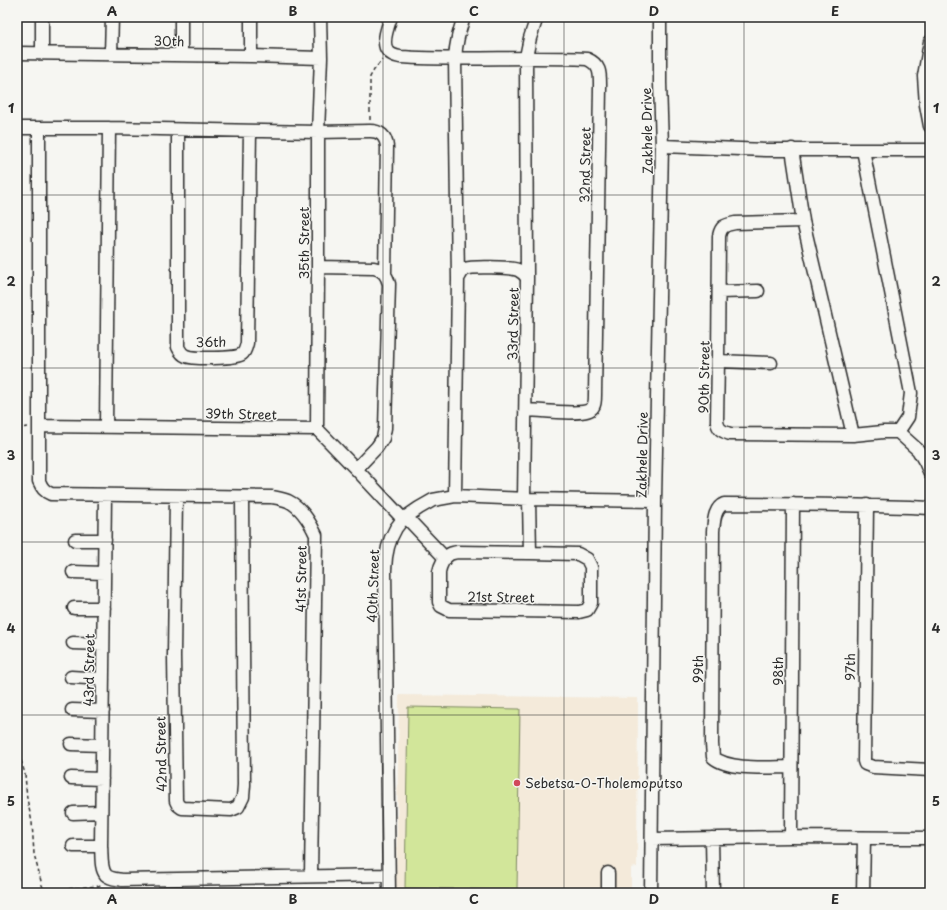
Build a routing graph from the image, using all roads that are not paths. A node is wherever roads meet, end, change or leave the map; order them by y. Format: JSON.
{"nodes":[{"id":1,"x":42,"y":17,"type":"edge"},
{"id":2,"x":112,"y":17,"type":"edge"},
{"id":3,"x":181,"y":17,"type":"edge"},
{"id":4,"x":251,"y":17,"type":"edge"},
{"id":5,"x":320,"y":17,"type":"edge"},
{"id":6,"x":391,"y":17,"type":"edge"},
{"id":7,"x":464,"y":17,"type":"edge"},
{"id":8,"x":537,"y":17,"type":"edge"},
{"id":9,"x":660,"y":17,"type":"edge"},
{"id":10,"x":930,"y":42,"type":"edge"},
{"id":11,"x":17,"y":53,"type":"edge"},
{"id":12,"x":42,"y":53,"type":"junction"},
{"id":13,"x":111,"y":54,"type":"junction"},
{"id":14,"x":181,"y":55,"type":"junction"},
{"id":15,"x":251,"y":56,"type":"junction"},
{"id":16,"x":526,"y":57,"type":"junction"},
{"id":17,"x":321,"y":58,"type":"junction"},
{"id":18,"x":455,"y":58,"type":"junction"},
{"id":19,"x":930,"y":126,"type":"edge"},
{"id":20,"x":17,"y":128,"type":"edge"},
{"id":21,"x":109,"y":128,"type":"junction"},
{"id":22,"x":39,"y":129,"type":"junction"},
{"id":23,"x":178,"y":130,"type":"junction"},
{"id":24,"x":250,"y":131,"type":"junction"},
{"id":25,"x":318,"y":132,"type":"junction"},
{"id":26,"x":662,"y":146,"type":"junction"},
{"id":27,"x":792,"y":149,"type":"junction"},
{"id":28,"x":863,"y":150,"type":"junction"},
{"id":29,"x":930,"y":150,"type":"edge"},
{"id":30,"x":803,"y":221,"type":"junction"},
{"id":31,"x":318,"y":267,"type":"junction"},
{"id":32,"x":385,"y":273,"type":"junction"},
{"id":33,"x":527,"y":278,"type":"junction"},
{"id":34,"x":458,"y":279,"type":"junction"},
{"id":35,"x":758,"y":291,"type":"dead end"},
{"id":36,"x":719,"y":292,"type":"junction"},
{"id":37,"x":718,"y":361,"type":"junction"},
{"id":38,"x":770,"y":363,"type":"dead end"},
{"id":39,"x":526,"y":410,"type":"junction"},
{"id":40,"x":40,"y":426,"type":"junction"},
{"id":41,"x":106,"y":427,"type":"junction"},
{"id":42,"x":317,"y":429,"type":"junction"},
{"id":43,"x":898,"y":432,"type":"junction"},
{"id":44,"x":853,"y":435,"type":"junction"},
{"id":45,"x":356,"y":469,"type":"junction"},
{"id":46,"x":930,"y":473,"type":"edge"},
{"id":47,"x":105,"y":495,"type":"junction"},
{"id":48,"x":176,"y":496,"type":"junction"},
{"id":49,"x":455,"y":496,"type":"junction"},
{"id":50,"x":242,"y":497,"type":"junction"},
{"id":51,"x":526,"y":499,"type":"junction"},
{"id":52,"x":655,"y":501,"type":"junction"},
{"id":53,"x":793,"y":504,"type":"junction"},
{"id":54,"x":866,"y":505,"type":"junction"},
{"id":55,"x":930,"y":508,"type":"edge"},
{"id":56,"x":404,"y":518,"type":"junction"},
{"id":57,"x":75,"y":540,"type":"dead end"},
{"id":58,"x":105,"y":540,"type":"junction"},
{"id":59,"x":530,"y":552,"type":"junction"},
{"id":60,"x":445,"y":558,"type":"junction"},
{"id":61,"x":73,"y":572,"type":"dead end"},
{"id":62,"x":104,"y":573,"type":"junction"},
{"id":63,"x":74,"y":608,"type":"dead end"},
{"id":64,"x":104,"y":608,"type":"junction"},
{"id":65,"x":73,"y":643,"type":"dead end"},
{"id":66,"x":104,"y":644,"type":"junction"},
{"id":67,"x":71,"y":677,"type":"dead end"},
{"id":68,"x":103,"y":678,"type":"junction"},
{"id":69,"x":72,"y":710,"type":"dead end"},
{"id":70,"x":103,"y":711,"type":"junction"},
{"id":71,"x":71,"y":744,"type":"dead end"},
{"id":72,"x":102,"y":745,"type":"junction"},
{"id":73,"x":791,"y":767,"type":"junction"},
{"id":74,"x":930,"y":770,"type":"edge"},
{"id":75,"x":71,"y":778,"type":"dead end"},
{"id":76,"x":102,"y":779,"type":"junction"},
{"id":77,"x":101,"y":812,"type":"junction"},
{"id":78,"x":73,"y":813,"type":"dead end"},
{"id":79,"x":791,"y":837,"type":"junction"},
{"id":80,"x":712,"y":838,"type":"junction"},
{"id":81,"x":864,"y":838,"type":"junction"},
{"id":82,"x":930,"y":838,"type":"edge"},
{"id":83,"x":652,"y":839,"type":"junction"},
{"id":84,"x":73,"y":846,"type":"dead end"},
{"id":85,"x":101,"y":846,"type":"junction"},
{"id":86,"x":608,"y":873,"type":"dead end"},
{"id":87,"x":389,"y":875,"type":"junction"},
{"id":88,"x":311,"y":876,"type":"junction"},
{"id":89,"x":389,"y":893,"type":"edge"},
{"id":90,"x":608,"y":893,"type":"edge"},
{"id":91,"x":652,"y":893,"type":"edge"},
{"id":92,"x":713,"y":893,"type":"edge"},
{"id":93,"x":863,"y":893,"type":"edge"}],
"edges":[{"from":1,"to":12,"type":"street"},
{"from":2,"to":13,"type":"street"},
{"from":3,"to":14,"type":"street"},
{"from":4,"to":15,"type":"street"},
{"from":5,"to":17,"type":"street","name":"35th Street"},
{"from":6,"to":18,"type":"street","name":"32nd Street"},
{"from":7,"to":18,"type":"street"},
{"from":8,"to":16,"type":"street"},
{"from":9,"to":26,"type":"street","name":"Zakhele Drive"},
{"from":10,"to":19,"type":"street"},
{"from":11,"to":12,"type":"street","name":"30th"},
{"from":12,"to":13,"type":"street","name":"30th"},
{"from":13,"to":14,"type":"street","name":"30th"},
{"from":14,"to":15,"type":"street","name":"30th"},
{"from":15,"to":17,"type":"street","name":"30th"},
{"from":16,"to":18,"type":"street","name":"32nd Street"},
{"from":16,"to":33,"type":"street"},
{"from":16,"to":39,"type":"street","name":"32nd Street"},
{"from":17,"to":25,"type":"street","name":"35th Street"},
{"from":18,"to":34,"type":"street"},
{"from":20,"to":22,"type":"street"},
{"from":21,"to":22,"type":"street"},
{"from":21,"to":23,"type":"street"},
{"from":21,"to":41,"type":"street"},
{"from":22,"to":40,"type":"street"},
{"from":23,"to":24,"type":"street"},
{"from":23,"to":24,"type":"street","name":"36th"},
{"from":24,"to":25,"type":"street"},
{"from":25,"to":31,"type":"street","name":"35th Street"},
{"from":25,"to":32,"type":"street"},
{"from":26,"to":27,"type":"street"},
{"from":26,"to":52,"type":"street","name":"Zakhele Drive"},
{"from":27,"to":28,"type":"street"},
{"from":27,"to":30,"type":"street"},
{"from":28,"to":29,"type":"street"},
{"from":28,"to":43,"type":"street"},
{"from":30,"to":36,"type":"street","name":"90th Street"},
{"from":30,"to":44,"type":"street"},
{"from":31,"to":32,"type":"street"},
{"from":31,"to":42,"type":"street","name":"35th Street"},
{"from":32,"to":45,"type":"street"},
{"from":33,"to":34,"type":"street","name":"33rd Street"},
{"from":33,"to":39,"type":"street","name":"33rd Street"},
{"from":34,"to":49,"type":"street"},
{"from":35,"to":36,"type":"street"},
{"from":36,"to":37,"type":"street","name":"90th Street"},
{"from":37,"to":38,"type":"street"},
{"from":37,"to":44,"type":"street","name":"90th Street"},
{"from":39,"to":51,"type":"street","name":"33rd Street"},
{"from":40,"to":41,"type":"street","name":"39th Street"},
{"from":40,"to":47,"type":"street","name":"41st Street"},
{"from":41,"to":42,"type":"street","name":"39th Street"},
{"from":42,"to":45,"type":"street"},
{"from":43,"to":44,"type":"street","name":"90th Street"},
{"from":43,"to":46,"type":"street"},
{"from":45,"to":56,"type":"street"},
{"from":47,"to":48,"type":"street","name":"41st Street"},
{"from":47,"to":58,"type":"street","name":"43rd Street"},
{"from":48,"to":50,"type":"street","name":"41st Street"},
{"from":48,"to":50,"type":"street","name":"42nd Street"},
{"from":49,"to":51,"type":"street","name":"40th Street"},
{"from":49,"to":56,"type":"street","name":"40th Street"},
{"from":50,"to":88,"type":"street","name":"41st Street"},
{"from":51,"to":52,"type":"street","name":"40th Street"},
{"from":51,"to":59,"type":"street","name":"33rd Street"},
{"from":52,"to":83,"type":"street","name":"Zakhele Drive"},
{"from":53,"to":54,"type":"street"},
{"from":53,"to":73,"type":"street","name":"98th"},
{"from":53,"to":73,"type":"street","name":"99th"},
{"from":54,"to":55,"type":"street"},
{"from":54,"to":74,"type":"street","name":"97th"},
{"from":56,"to":60,"type":"street"},
{"from":56,"to":87,"type":"street","name":"40th Street"},
{"from":57,"to":58,"type":"street"},
{"from":58,"to":62,"type":"street","name":"43rd Street"},
{"from":59,"to":60,"type":"street","name":"21st Street"},
{"from":59,"to":60,"type":"street","name":"21st Street"},
{"from":61,"to":62,"type":"street"},
{"from":62,"to":64,"type":"street","name":"43rd Street"},
{"from":63,"to":64,"type":"street"},
{"from":64,"to":66,"type":"street","name":"43rd Street"},
{"from":65,"to":66,"type":"street"},
{"from":66,"to":68,"type":"street","name":"43rd Street"},
{"from":67,"to":68,"type":"street"},
{"from":68,"to":70,"type":"street","name":"43rd Street"},
{"from":69,"to":70,"type":"street"},
{"from":70,"to":72,"type":"street","name":"43rd Street"},
{"from":71,"to":72,"type":"street"},
{"from":72,"to":76,"type":"street","name":"43rd Street"},
{"from":73,"to":79,"type":"street","name":"98th"},
{"from":75,"to":76,"type":"street"},
{"from":76,"to":77,"type":"street","name":"43rd Street"},
{"from":77,"to":78,"type":"street"},
{"from":77,"to":85,"type":"street","name":"43rd Street"},
{"from":79,"to":80,"type":"street"},
{"from":79,"to":81,"type":"street"},
{"from":80,"to":83,"type":"street"},
{"from":80,"to":92,"type":"street"},
{"from":81,"to":82,"type":"street"},
{"from":81,"to":93,"type":"street"},
{"from":83,"to":91,"type":"street","name":"Zakhele Drive"},
{"from":84,"to":85,"type":"street"},
{"from":85,"to":88,"type":"street","name":"43rd Street"},
{"from":86,"to":90,"type":"street"},
{"from":87,"to":88,"type":"street"},
{"from":87,"to":89,"type":"street","name":"40th Street"}]}
